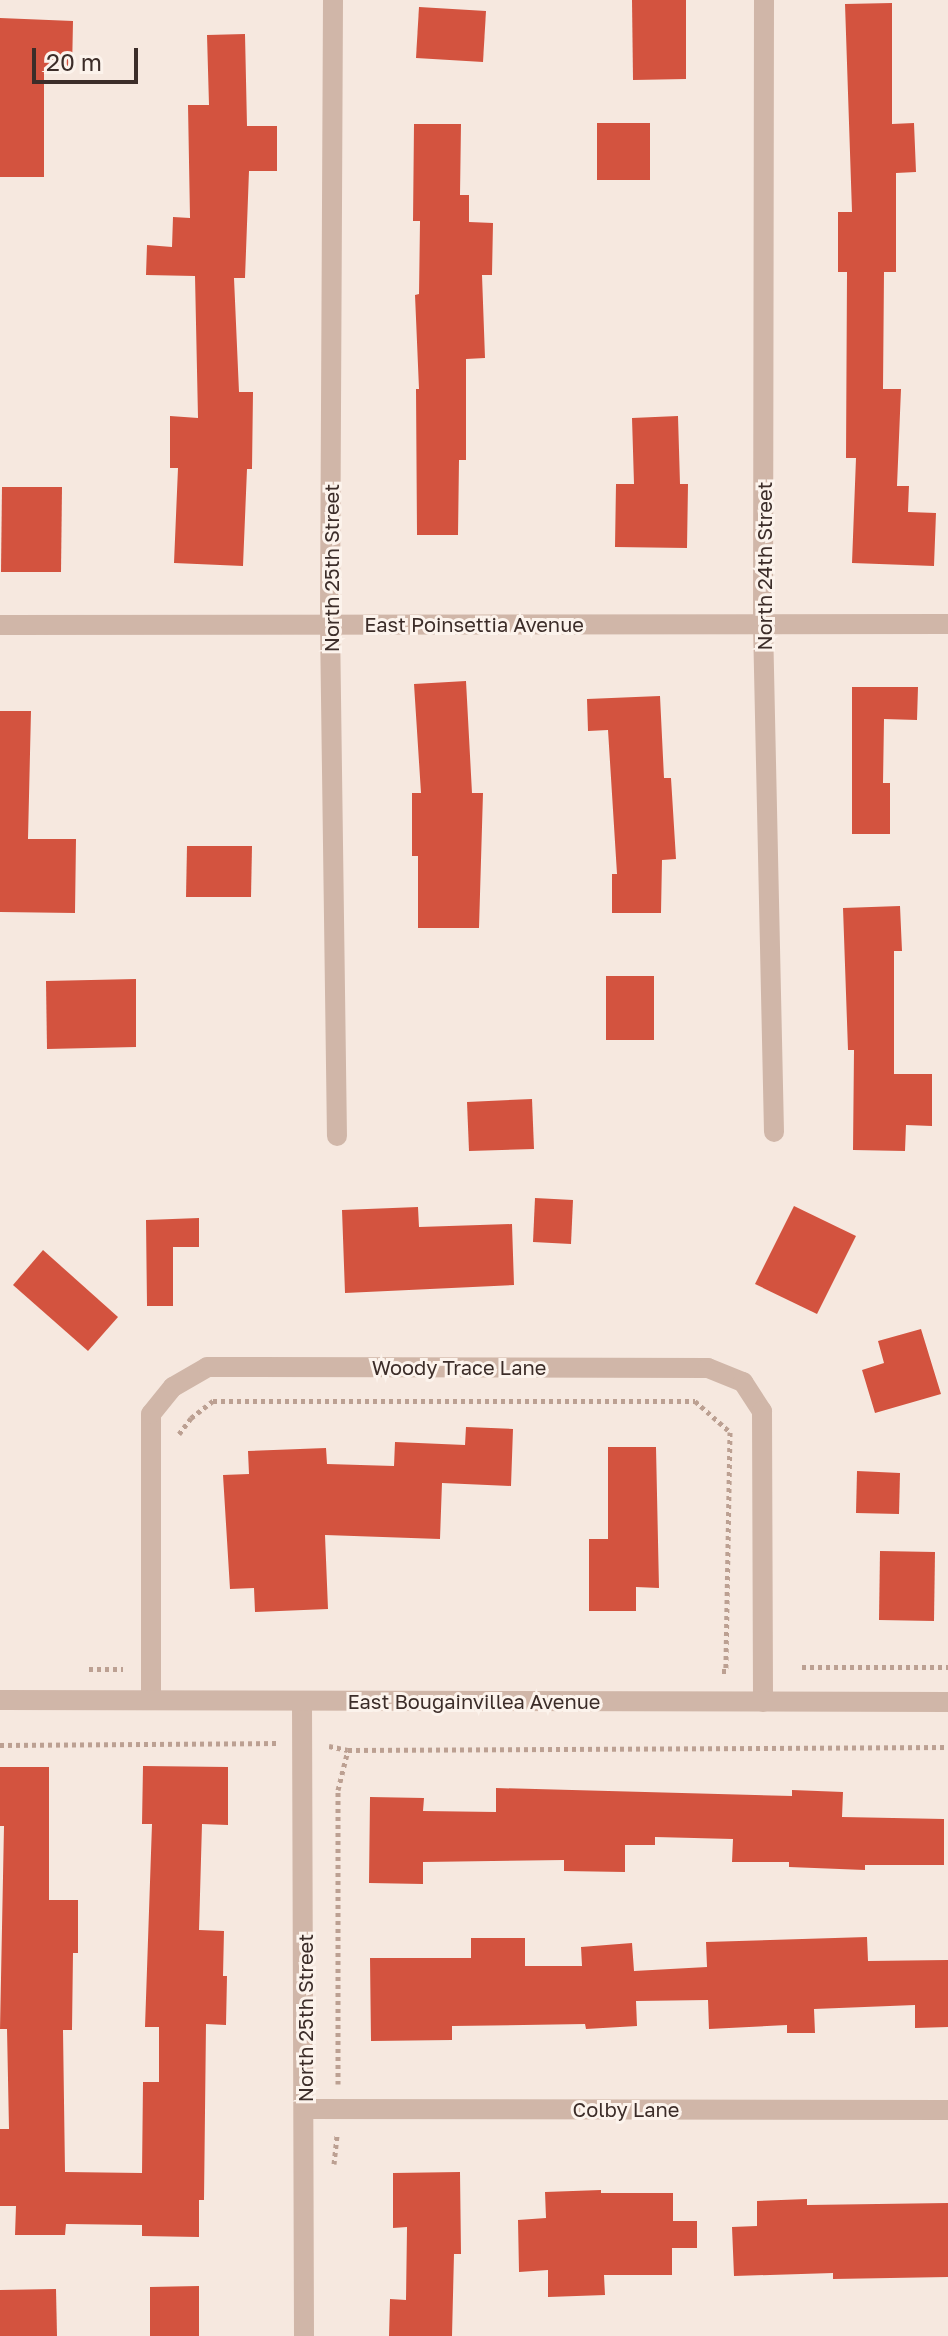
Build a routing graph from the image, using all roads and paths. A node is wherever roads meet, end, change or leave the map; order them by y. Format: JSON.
{"nodes":[{"id":1,"x":333,"y":0,"type":"edge"},
{"id":2,"x":764,"y":0,"type":"edge"},
{"id":3,"x":330,"y":624,"type":"junction"},
{"id":4,"x":763,"y":624,"type":"junction"},
{"id":5,"x":948,"y":624,"type":"edge"},
{"id":6,"x":0,"y":625,"type":"edge"},
{"id":7,"x":774,"y":1132,"type":"dead end"},
{"id":8,"x":337,"y":1136,"type":"dead end"},
{"id":9,"x":177,"y":1436,"type":"dead end"},
{"id":10,"x":802,"y":1667,"type":"dead end"},
{"id":11,"x":948,"y":1667,"type":"edge"},
{"id":12,"x":710,"y":1671,"type":"dead end"},
{"id":13,"x":0,"y":1700,"type":"edge"},
{"id":14,"x":151,"y":1700,"type":"junction"},
{"id":15,"x":302,"y":1701,"type":"junction"},
{"id":16,"x":763,"y":1702,"type":"junction"},
{"id":17,"x":948,"y":1702,"type":"edge"},
{"id":18,"x":303,"y":1740,"type":"junction"},
{"id":19,"x":0,"y":1745,"type":"edge"},
{"id":20,"x":948,"y":1747,"type":"edge"},
{"id":21,"x":348,"y":1750,"type":"junction"},
{"id":22,"x":305,"y":2109,"type":"junction"},
{"id":23,"x":339,"y":2109,"type":"junction"},
{"id":24,"x":948,"y":2110,"type":"edge"},
{"id":25,"x":304,"y":2336,"type":"edge"}],
"edges":[{"from":1,"to":3,"type":"street","name":"North 25th Street"},
{"from":2,"to":4,"type":"street","name":"North 24th Street"},
{"from":3,"to":4,"type":"street","name":"East Poinsettia Avenue"},
{"from":3,"to":6,"type":"street","name":"East Poinsettia Avenue"},
{"from":3,"to":8,"type":"street","name":"North 25th Street"},
{"from":4,"to":5,"type":"street","name":"East Poinsettia Avenue"},
{"from":4,"to":7,"type":"street","name":"North 24th Street"},
{"from":9,"to":12,"type":"path"},
{"from":10,"to":11,"type":"path"},
{"from":13,"to":14,"type":"street","name":"East Bougainvillea Avenue"},
{"from":14,"to":15,"type":"street","name":"East Bougainvillea Avenue"},
{"from":14,"to":16,"type":"street","name":"Woody Trace Lane"},
{"from":15,"to":16,"type":"street","name":"East Bougainvillea Avenue"},
{"from":15,"to":18,"type":"street","name":"North 25th Street"},
{"from":16,"to":17,"type":"street","name":"East Bougainvillea Avenue"},
{"from":18,"to":19,"type":"path"},
{"from":18,"to":21,"type":"path"},
{"from":18,"to":22,"type":"street","name":"North 25th Street"},
{"from":20,"to":21,"type":"path"},
{"from":21,"to":23,"type":"path"},
{"from":22,"to":23,"type":"street","name":"Colby Lane"},
{"from":22,"to":25,"type":"street","name":"North 25th Street"},
{"from":23,"to":24,"type":"street","name":"Colby Lane"}]}
